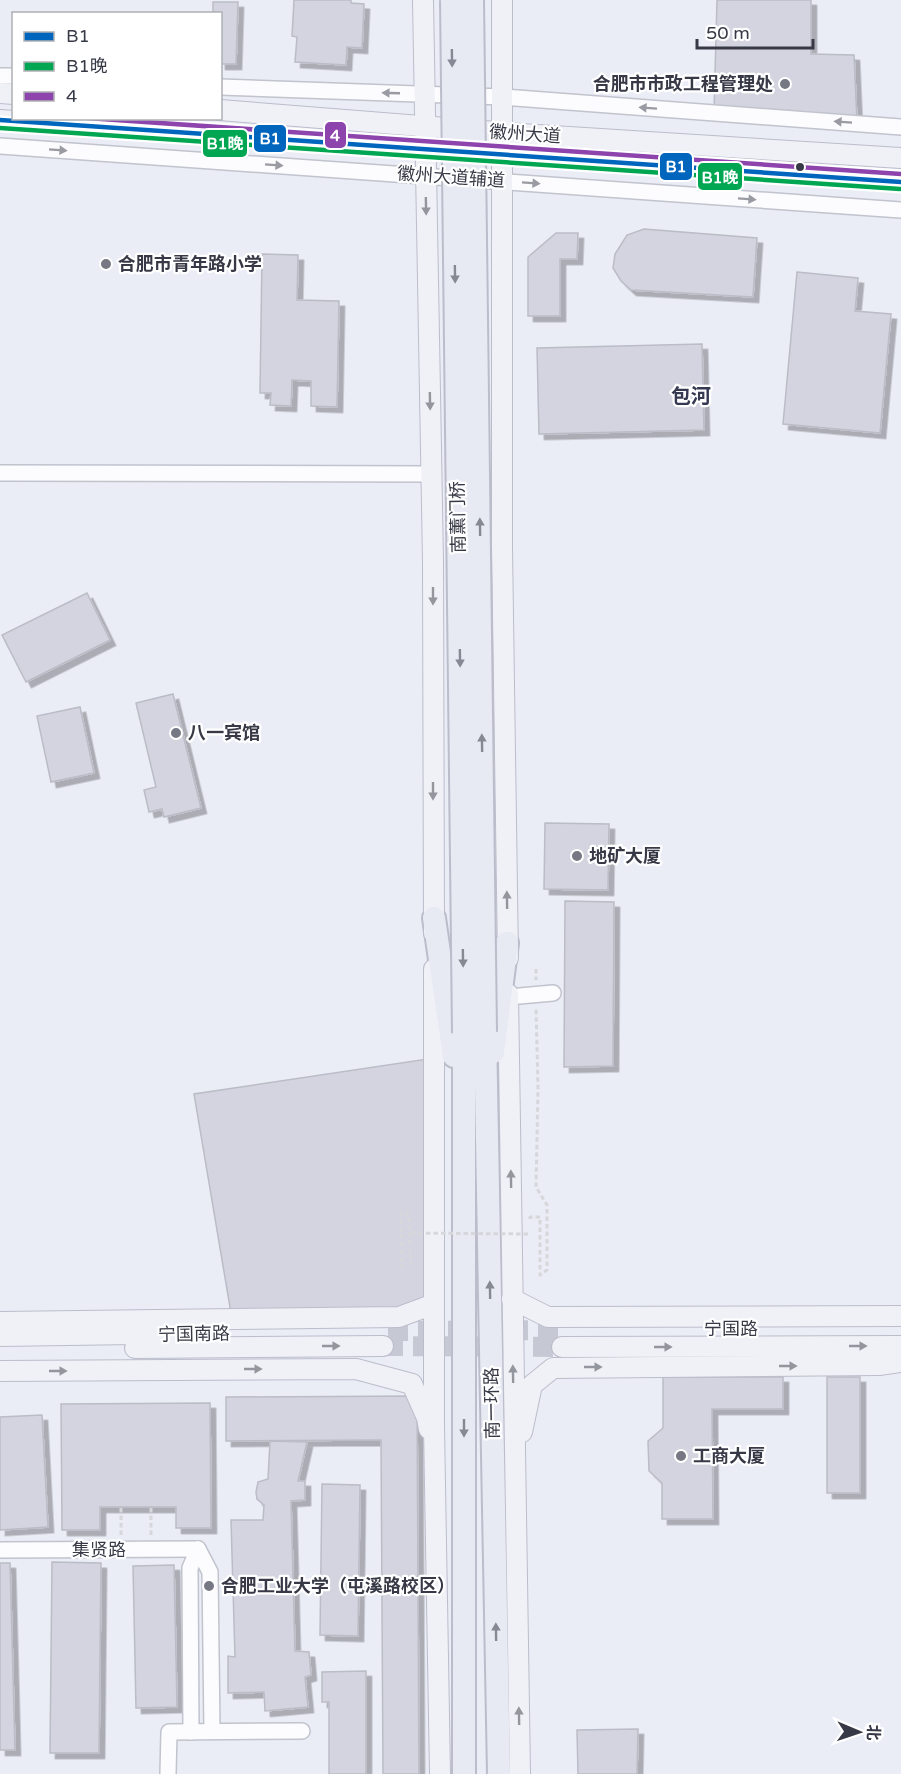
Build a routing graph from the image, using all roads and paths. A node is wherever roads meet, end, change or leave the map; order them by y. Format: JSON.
{"nodes":[{"id":1,"x":423,"y":0,"type":"edge"},
{"id":2,"x":452,"y":0,"type":"edge"},
{"id":3,"x":472,"y":0,"type":"edge"},
{"id":4,"x":502,"y":0,"type":"edge"},
{"id":5,"x":222,"y":87,"type":"edge"},
{"id":6,"x":426,"y":94,"type":"junction"},
{"id":7,"x":503,"y":97,"type":"junction"},
{"id":8,"x":222,"y":110,"type":"edge"},
{"id":9,"x":0,"y":120,"type":"edge"},
{"id":10,"x":426,"y":126,"type":"junction"},
{"id":11,"x":901,"y":127,"type":"edge"},
{"id":12,"x":503,"y":133,"type":"junction"},
{"id":13,"x":0,"y":146,"type":"edge"},
{"id":14,"x":425,"y":149,"type":"junction"},
{"id":15,"x":502,"y":155,"type":"junction"},
{"id":16,"x":901,"y":158,"type":"edge"},
{"id":17,"x":426,"y":176,"type":"junction"},
{"id":18,"x":502,"y":181,"type":"junction"},
{"id":19,"x":901,"y":182,"type":"edge"},
{"id":20,"x":901,"y":210,"type":"edge"},
{"id":21,"x":0,"y":473,"type":"edge"},
{"id":22,"x":431,"y":474,"type":"junction"},
{"id":23,"x":434,"y":918,"type":"junction"},
{"id":24,"x":507,"y":943,"type":"junction"},
{"id":25,"x":553,"y":993,"type":"dead end"},
{"id":26,"x":508,"y":998,"type":"junction"},
{"id":27,"x":537,"y":1024,"type":"dead end"},
{"id":28,"x":475,"y":1033,"type":"junction"},
{"id":29,"x":487,"y":1104,"type":"junction"},
{"id":30,"x":464,"y":1124,"type":"junction"},
{"id":31,"x":411,"y":1233,"type":"junction"},
{"id":32,"x":411,"y":1265,"type":"dead end"},
{"id":33,"x":402,"y":1269,"type":"dead end"},
{"id":34,"x":512,"y":1299,"type":"junction"},
{"id":35,"x":434,"y":1304,"type":"junction"},
{"id":36,"x":901,"y":1316,"type":"edge"},
{"id":37,"x":0,"y":1322,"type":"edge"},
{"id":38,"x":901,"y":1328,"type":"edge"},
{"id":39,"x":0,"y":1336,"type":"edge"},
{"id":40,"x":901,"y":1346,"type":"edge"},
{"id":41,"x":0,"y":1349,"type":"edge"},
{"id":42,"x":901,"y":1362,"type":"edge"},
{"id":43,"x":0,"y":1371,"type":"edge"},
{"id":44,"x":435,"y":1464,"type":"junction"},
{"id":45,"x":514,"y":1468,"type":"junction"},
{"id":46,"x":121,"y":1507,"type":"dead end"},
{"id":47,"x":151,"y":1507,"type":"dead end"},
{"id":48,"x":198,"y":1548,"type":"junction"},
{"id":49,"x":121,"y":1549,"type":"junction"},
{"id":50,"x":151,"y":1549,"type":"junction"},
{"id":51,"x":0,"y":1550,"type":"edge"},
{"id":52,"x":495,"y":1561,"type":"junction"},
{"id":53,"x":212,"y":1731,"type":"junction"},
{"id":54,"x":302,"y":1731,"type":"dead end"},
{"id":55,"x":191,"y":1732,"type":"junction"},
{"id":56,"x":168,"y":1774,"type":"edge"},
{"id":57,"x":440,"y":1774,"type":"edge"},
{"id":58,"x":464,"y":1774,"type":"edge"},
{"id":59,"x":499,"y":1774,"type":"edge"},
{"id":60,"x":520,"y":1774,"type":"edge"}],
"edges":[{"from":1,"to":6,"type":"main road"},
{"from":2,"to":28,"type":"highway","name":"南薰门桥","one_way":true,"bridge":true},
{"from":28,"to":3,"type":"highway","name":"南薰门桥","one_way":true,"bridge":true},
{"from":4,"to":7,"type":"main road"},
{"from":6,"to":5,"type":"street","one_way":true},
{"from":6,"to":7,"type":"street"},
{"from":6,"to":10,"type":"main road"},
{"from":11,"to":7,"type":"street","one_way":true},
{"from":7,"to":12,"type":"main road"},
{"from":8,"to":10,"type":"main road","name":"徽州大道"},
{"from":9,"to":14,"type":"main road","name":"徽州大道"},
{"from":10,"to":12,"type":"main road","name":"徽州大道"},
{"from":10,"to":14,"type":"main road"},
{"from":12,"to":15,"type":"main road"},
{"from":12,"to":16,"type":"main road","name":"徽州大道"},
{"from":13,"to":17,"type":"street","name":"徽州大道辅道","one_way":true},
{"from":14,"to":15,"type":"main road","name":"徽州大道"},
{"from":14,"to":17,"type":"main road"},
{"from":15,"to":18,"type":"main road"},
{"from":15,"to":19,"type":"main road","name":"徽州大道"},
{"from":17,"to":18,"type":"street","name":"徽州大道辅道"},
{"from":17,"to":22,"type":"main road","one_way":true},
{"from":18,"to":20,"type":"street","name":"徽州大道辅道","one_way":true},
{"from":24,"to":18,"type":"main road","one_way":true},
{"from":21,"to":22,"type":"street"},
{"from":22,"to":23,"type":"main road","one_way":true},
{"from":23,"to":30,"type":"highway"},
{"from":23,"to":35,"type":"main road"},
{"from":24,"to":26,"type":"main road"},
{"from":24,"to":29,"type":"highway"},
{"from":25,"to":26,"type":"street"},
{"from":34,"to":26,"type":"main road","one_way":true},
{"from":27,"to":31,"type":"path","bridge":true},
{"from":28,"to":29,"type":"highway","name":"南一环路"},
{"from":28,"to":30,"type":"highway","name":"南一环路"},
{"from":52,"to":29,"type":"highway","name":"南一环路","one_way":true},
{"from":30,"to":58,"type":"highway","name":"南一环路","one_way":true},
{"from":31,"to":32,"type":"path"},
{"from":31,"to":33,"type":"path"},
{"from":34,"to":36,"type":"main road"},
{"from":45,"to":34,"type":"main road","one_way":true},
{"from":35,"to":37,"type":"main road"},
{"from":35,"to":44,"type":"main road"},
{"from":38,"to":40,"type":"main road","name":"宁国路","one_way":true},
{"from":41,"to":39,"type":"main road","name":"宁国南路","one_way":true},
{"from":45,"to":42,"type":"main road","one_way":true},
{"from":43,"to":44,"type":"main road","one_way":true},
{"from":44,"to":57,"type":"main road"},
{"from":45,"to":52,"type":"main road"},
{"from":60,"to":45,"type":"main road","one_way":true},
{"from":46,"to":49,"type":"path"},
{"from":47,"to":50,"type":"path"},
{"from":48,"to":50,"type":"street","name":"集贤路"},
{"from":48,"to":53,"type":"street"},
{"from":48,"to":55,"type":"street"},
{"from":49,"to":50,"type":"street","name":"集贤路"},
{"from":49,"to":51,"type":"street","name":"集贤路"},
{"from":59,"to":52,"type":"highway","name":"南一环路","one_way":true},
{"from":53,"to":54,"type":"street"},
{"from":53,"to":55,"type":"street"},
{"from":55,"to":56,"type":"street"}]}
